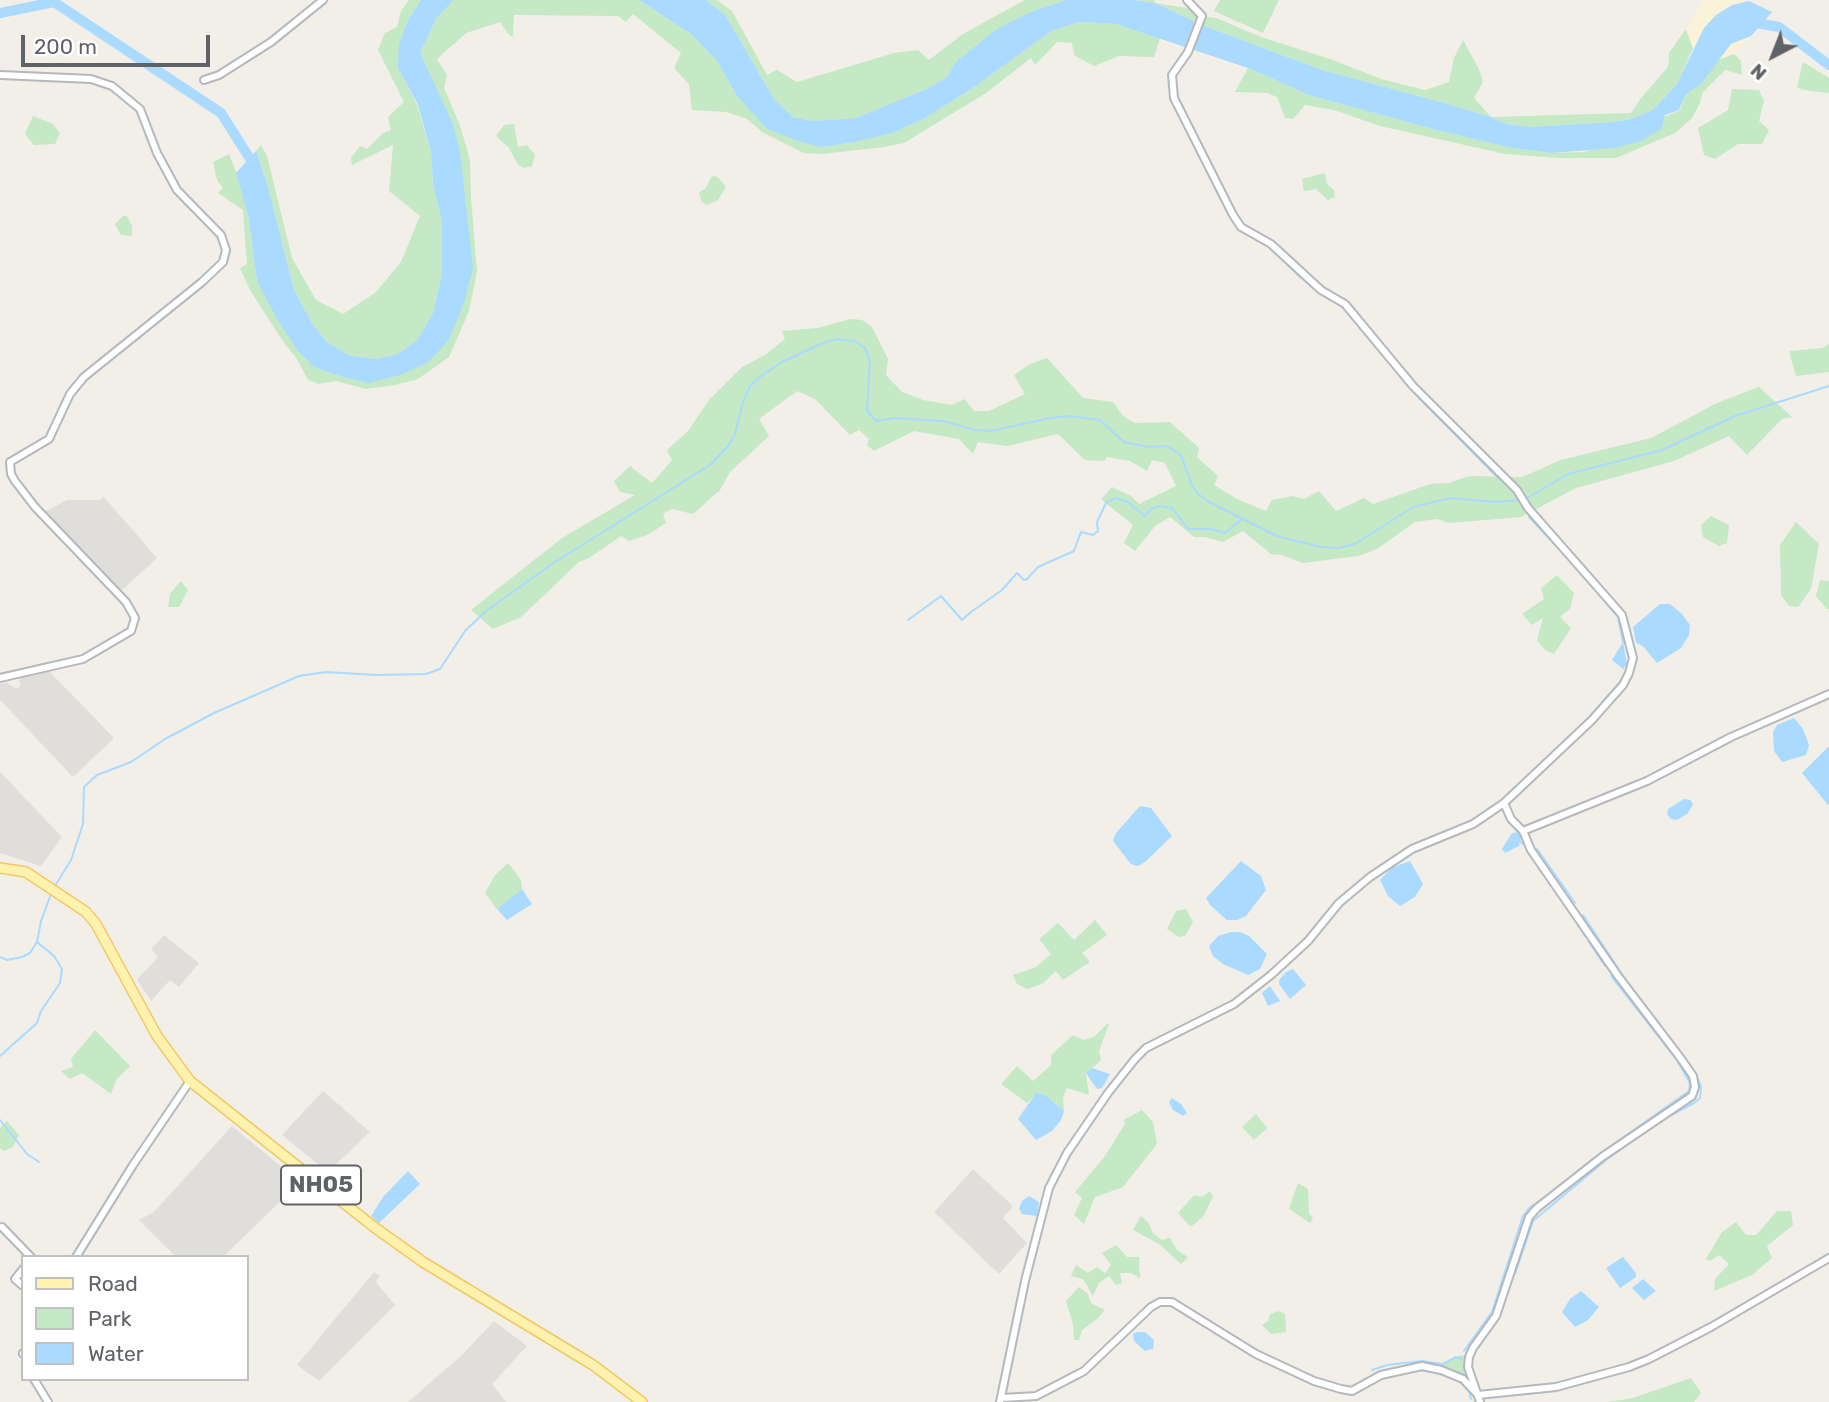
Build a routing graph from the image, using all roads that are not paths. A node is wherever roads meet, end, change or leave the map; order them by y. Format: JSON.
{"nodes":[{"id":1,"x":323,"y":0,"type":"edge"},
{"id":2,"x":1187,"y":0,"type":"edge"},
{"id":3,"x":0,"y":75,"type":"edge"},
{"id":4,"x":204,"y":80,"type":"dead end"},
{"id":5,"x":0,"y":678,"type":"edge"},
{"id":6,"x":1829,"y":694,"type":"edge"},
{"id":7,"x":1504,"y":803,"type":"junction"},
{"id":8,"x":1522,"y":831,"type":"junction"},
{"id":9,"x":0,"y":869,"type":"edge"},
{"id":10,"x":190,"y":1081,"type":"junction"},
{"id":11,"x":2,"y":1227,"type":"edge"},
{"id":12,"x":29,"y":1255,"type":"edge"},
{"id":13,"x":77,"y":1255,"type":"edge"},
{"id":14,"x":1829,"y":1258,"type":"edge"},
{"id":15,"x":21,"y":1272,"type":"edge"},
{"id":16,"x":21,"y":1284,"type":"edge"},
{"id":17,"x":35,"y":1381,"type":"edge"},
{"id":18,"x":1479,"y":1399,"type":"edge"},
{"id":19,"x":1001,"y":1400,"type":"edge"},
{"id":20,"x":48,"y":1402,"type":"edge"},
{"id":21,"x":642,"y":1402,"type":"edge"}],
"edges":[{"from":1,"to":4,"type":"street"},
{"from":2,"to":7,"type":"street"},
{"from":3,"to":5,"type":"street"},
{"from":6,"to":8,"type":"street"},
{"from":7,"to":8,"type":"street"},
{"from":7,"to":19,"type":"street"},
{"from":8,"to":18,"type":"street"},
{"from":9,"to":10,"type":"main road","number":"NH05"},
{"from":10,"to":13,"type":"street"},
{"from":10,"to":21,"type":"main road","number":"NH05"},
{"from":11,"to":12,"type":"street"},
{"from":14,"to":18,"type":"street"},
{"from":15,"to":16,"type":"street"},
{"from":17,"to":20,"type":"street"},
{"from":18,"to":19,"type":"street"}]}
